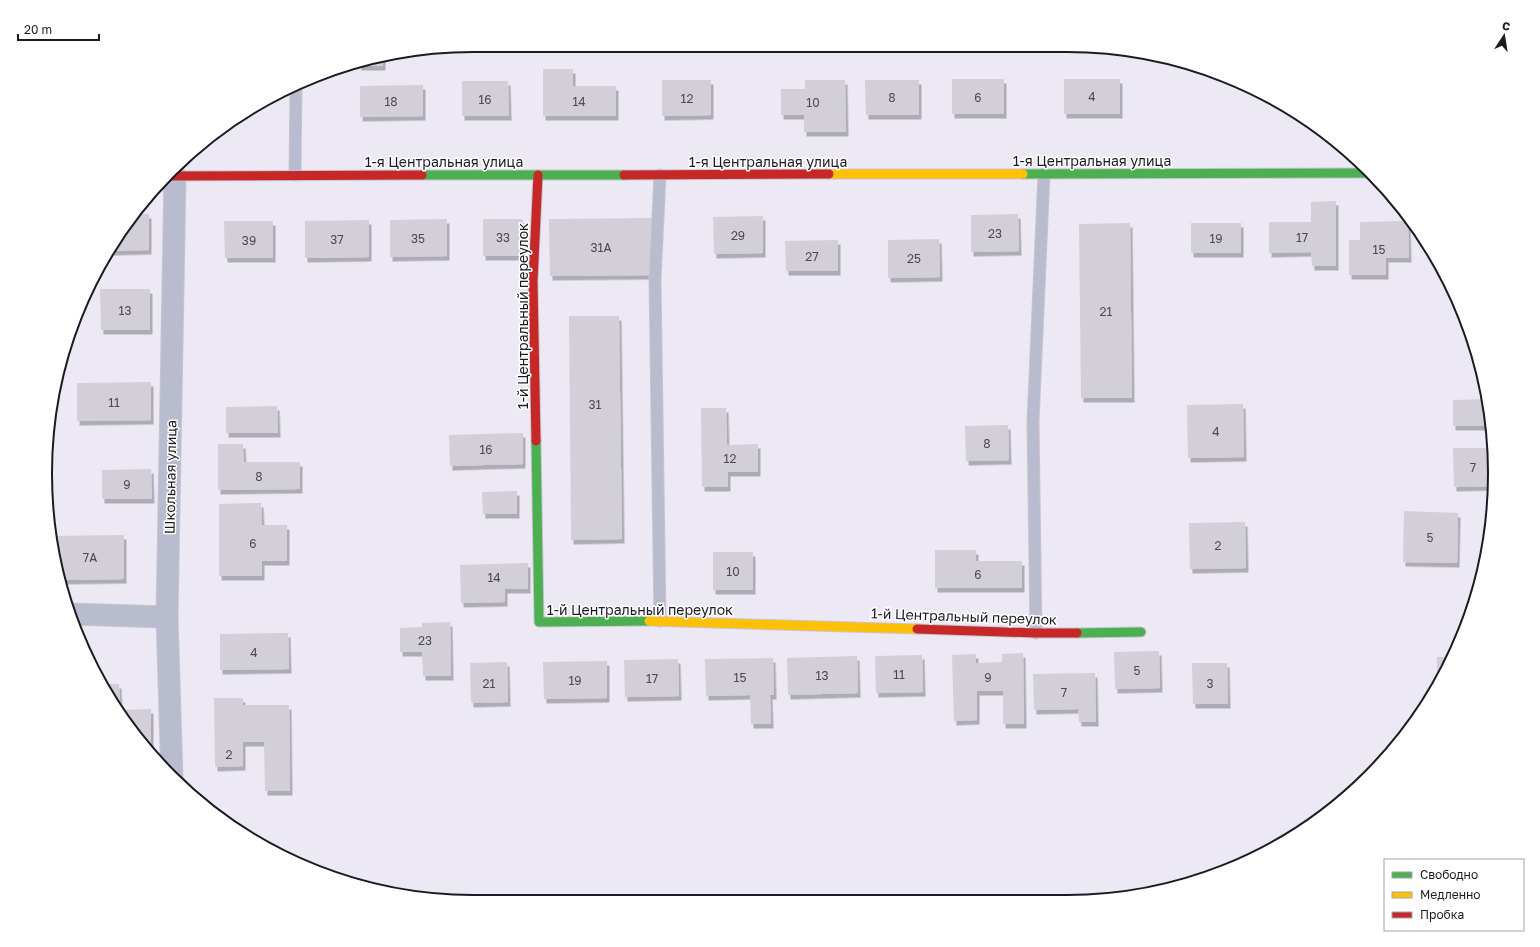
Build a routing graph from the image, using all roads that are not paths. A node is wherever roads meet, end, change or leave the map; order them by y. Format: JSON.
{"nodes":[{"id":1,"x":296,"y":91,"type":"edge"},
{"id":2,"x":1363,"y":173,"type":"edge"},
{"id":3,"x":1044,"y":174,"type":"junction"},
{"id":4,"x":295,"y":175,"type":"junction"},
{"id":5,"x":538,"y":175,"type":"junction"},
{"id":6,"x":660,"y":175,"type":"junction"},
{"id":7,"x":174,"y":176,"type":"edge"},
{"id":8,"x":171,"y":180,"type":"edge"},
{"id":9,"x":76,"y":614,"type":"edge"},
{"id":10,"x":167,"y":617,"type":"junction"},
{"id":11,"x":660,"y":621,"type":"junction"},
{"id":12,"x":1141,"y":632,"type":"dead end"},
{"id":13,"x":1036,"y":633,"type":"junction"},
{"id":14,"x":172,"y":768,"type":"edge"}],
"edges":[{"from":1,"to":4,"type":"lane"},
{"from":2,"to":3,"type":"street","name":"1-я Центральная улица"},
{"from":3,"to":6,"type":"street","name":"1-я Центральная улица"},
{"from":3,"to":13,"type":"lane"},
{"from":4,"to":5,"type":"street","name":"1-я Центральная улица"},
{"from":4,"to":7,"type":"street","name":"1-я Центральная улица"},
{"from":5,"to":6,"type":"street","name":"1-я Центральная улица"},
{"from":5,"to":11,"type":"street","name":"1-й Центральный переулок"},
{"from":6,"to":11,"type":"lane"},
{"from":8,"to":10,"type":"street","name":"Школьная улица"},
{"from":9,"to":10,"type":"street"},
{"from":10,"to":14,"type":"street","name":"Школьная улица"},
{"from":11,"to":13,"type":"street","name":"1-й Центральный переулок"},
{"from":12,"to":13,"type":"street","name":"1-й Центральный переулок"}]}
